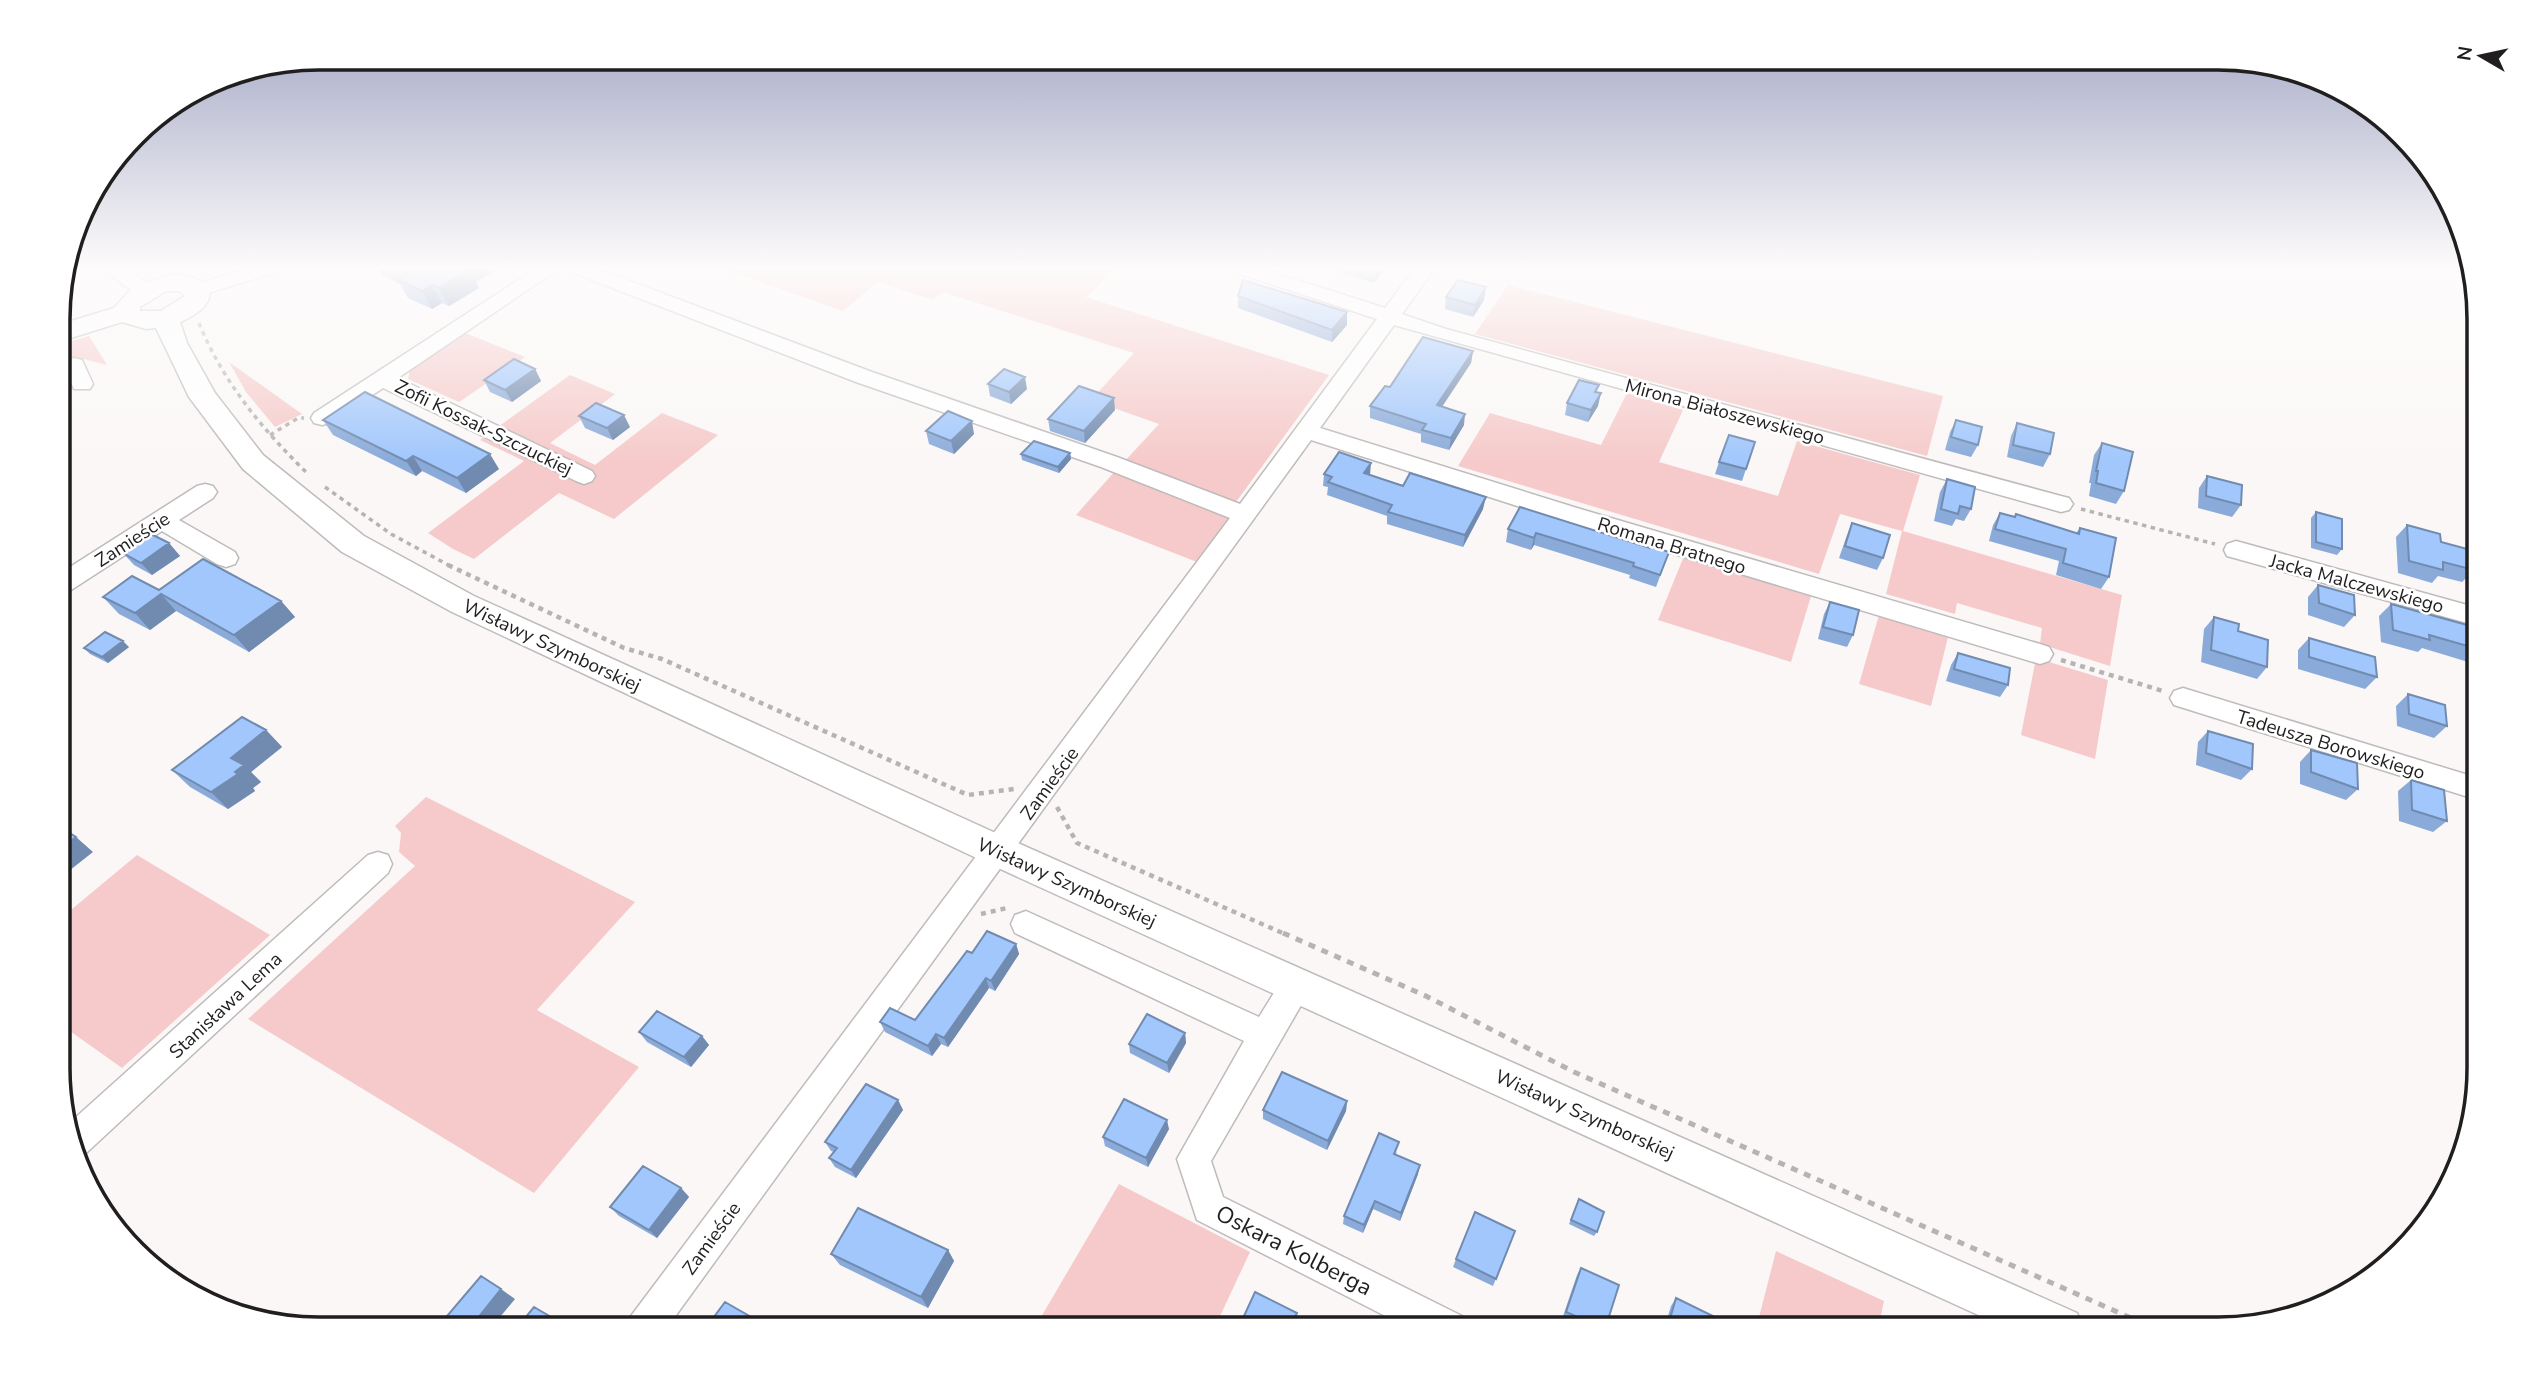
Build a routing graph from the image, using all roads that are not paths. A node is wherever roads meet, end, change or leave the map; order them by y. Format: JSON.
{"nodes":[{"id":1,"x":172,"y":333,"type":"edge"},
{"id":2,"x":453,"y":333,"type":"edge"},
{"id":3,"x":748,"y":333,"type":"edge"},
{"id":4,"x":1377,"y":333,"type":"edge"},
{"id":5,"x":1438,"y":333,"type":"edge"},
{"id":6,"x":71,"y":366,"type":"edge"},
{"id":7,"x":383,"y":379,"type":"junction"},
{"id":8,"x":82,"y":384,"type":"dead end"},
{"id":9,"x":322,"y":418,"type":"edge"},
{"id":10,"x":1306,"y":431,"type":"junction"},
{"id":11,"x":584,"y":476,"type":"dead end"},
{"id":12,"x":205,"y":492,"type":"dead end"},
{"id":13,"x":2061,"y":503,"type":"road end"},
{"id":14,"x":1245,"y":515,"type":"junction"},
{"id":15,"x":161,"y":520,"type":"junction"},
{"id":16,"x":2236,"y":550,"type":"road end"},
{"id":17,"x":226,"y":558,"type":"dead end"},
{"id":18,"x":71,"y":578,"type":"edge"},
{"id":19,"x":2467,"y":614,"type":"edge"},
{"id":20,"x":2040,"y":654,"type":"road end"},
{"id":21,"x":2183,"y":698,"type":"road end"},
{"id":22,"x":2467,"y":785,"type":"edge"},
{"id":23,"x":998,"y":850,"type":"junction"},
{"id":24,"x":378,"y":864,"type":"dead end"},
{"id":25,"x":1026,"y":924,"type":"dead end"},
{"id":26,"x":1296,"y":985,"type":"junction"},
{"id":27,"x":1265,"y":1035,"type":"junction"},
{"id":28,"x":79,"y":1136,"type":"edge"},
{"id":29,"x":653,"y":1317,"type":"edge"},
{"id":30,"x":1424,"y":1317,"type":"edge"},
{"id":31,"x":2034,"y":1317,"type":"edge"}],
"edges":[{"from":1,"to":23,"type":"main road","name":"Wisławy Szymborskiej"},
{"from":2,"to":7,"type":"street"},
{"from":3,"to":14,"type":"street"},
{"from":4,"to":10,"type":"street","name":"Zamieście"},
{"from":5,"to":13,"type":"street","name":"Mirona Białoszewskiego"},
{"from":6,"to":8,"type":"street"},
{"from":7,"to":9,"type":"street"},
{"from":7,"to":11,"type":"street","name":"Zofii Kossak-Szczuckiej"},
{"from":10,"to":14,"type":"street","name":"Zamieście"},
{"from":10,"to":20,"type":"street","name":"Romana Bratnego"},
{"from":12,"to":15,"type":"street","name":"Zamieście"},
{"from":14,"to":23,"type":"street","name":"Zamieście"},
{"from":15,"to":17,"type":"street"},
{"from":15,"to":18,"type":"street","name":"Zamieście"},
{"from":16,"to":19,"type":"street","name":"Jacka Malczewskiego"},
{"from":21,"to":22,"type":"street","name":"Tadeusza Borowskiego"},
{"from":23,"to":26,"type":"main road","name":"Wisławy Szymborskiej"},
{"from":23,"to":29,"type":"street","name":"Zamieście"},
{"from":24,"to":28,"type":"street","name":"Stanisława Lema"},
{"from":25,"to":27,"type":"street"},
{"from":26,"to":27,"type":"street","name":"Oskara Kolberga"},
{"from":26,"to":31,"type":"main road","name":"Wisławy Szymborskiej"},
{"from":27,"to":30,"type":"street","name":"Oskara Kolberga"}]}
